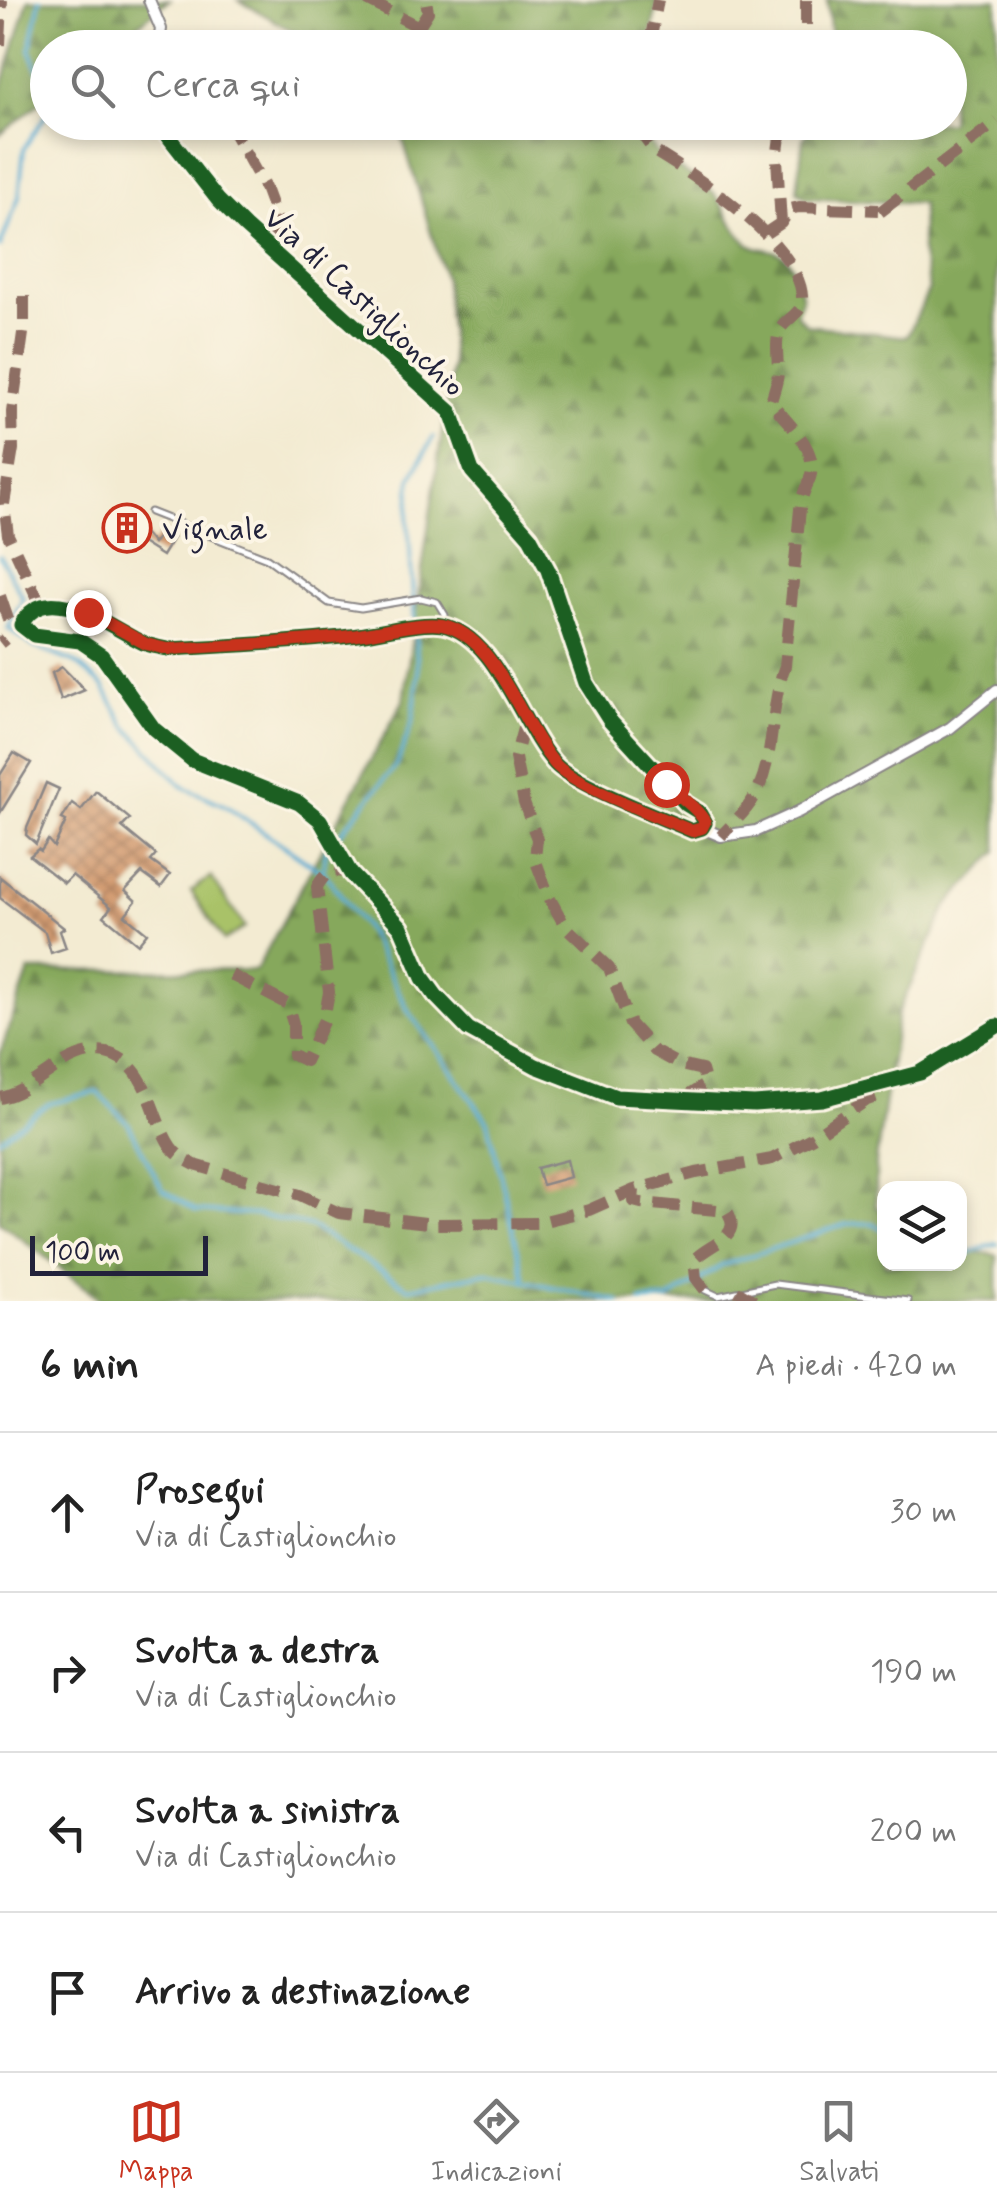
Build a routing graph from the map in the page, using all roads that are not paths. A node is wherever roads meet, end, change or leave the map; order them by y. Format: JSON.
{"nodes":[{"id":1,"x":150,"y":0,"type":"edge"},
{"id":2,"x":160,"y":30,"type":"edge"},
{"id":3,"x":171,"y":140,"type":"edge"},
{"id":4,"x":150,"y":512,"type":"dead end"},
{"id":5,"x":441,"y":625,"type":"junction"},
{"id":6,"x":997,"y":690,"type":"edge"},
{"id":7,"x":702,"y":828,"type":"junction"},
{"id":8,"x":997,"y":1026,"type":"edge"},
{"id":9,"x":705,"y":1290,"type":"dead end"},
{"id":10,"x":908,"y":1301,"type":"edge"}],
"edges":[{"from":1,"to":2,"type":"street"},
{"from":3,"to":7,"type":"street","name":"Via di Castiglionchio"},
{"from":4,"to":5,"type":"lane"},
{"from":5,"to":7,"type":"street"},
{"from":5,"to":8,"type":"street"},
{"from":6,"to":7,"type":"street"},
{"from":9,"to":10,"type":"lane"}]}
